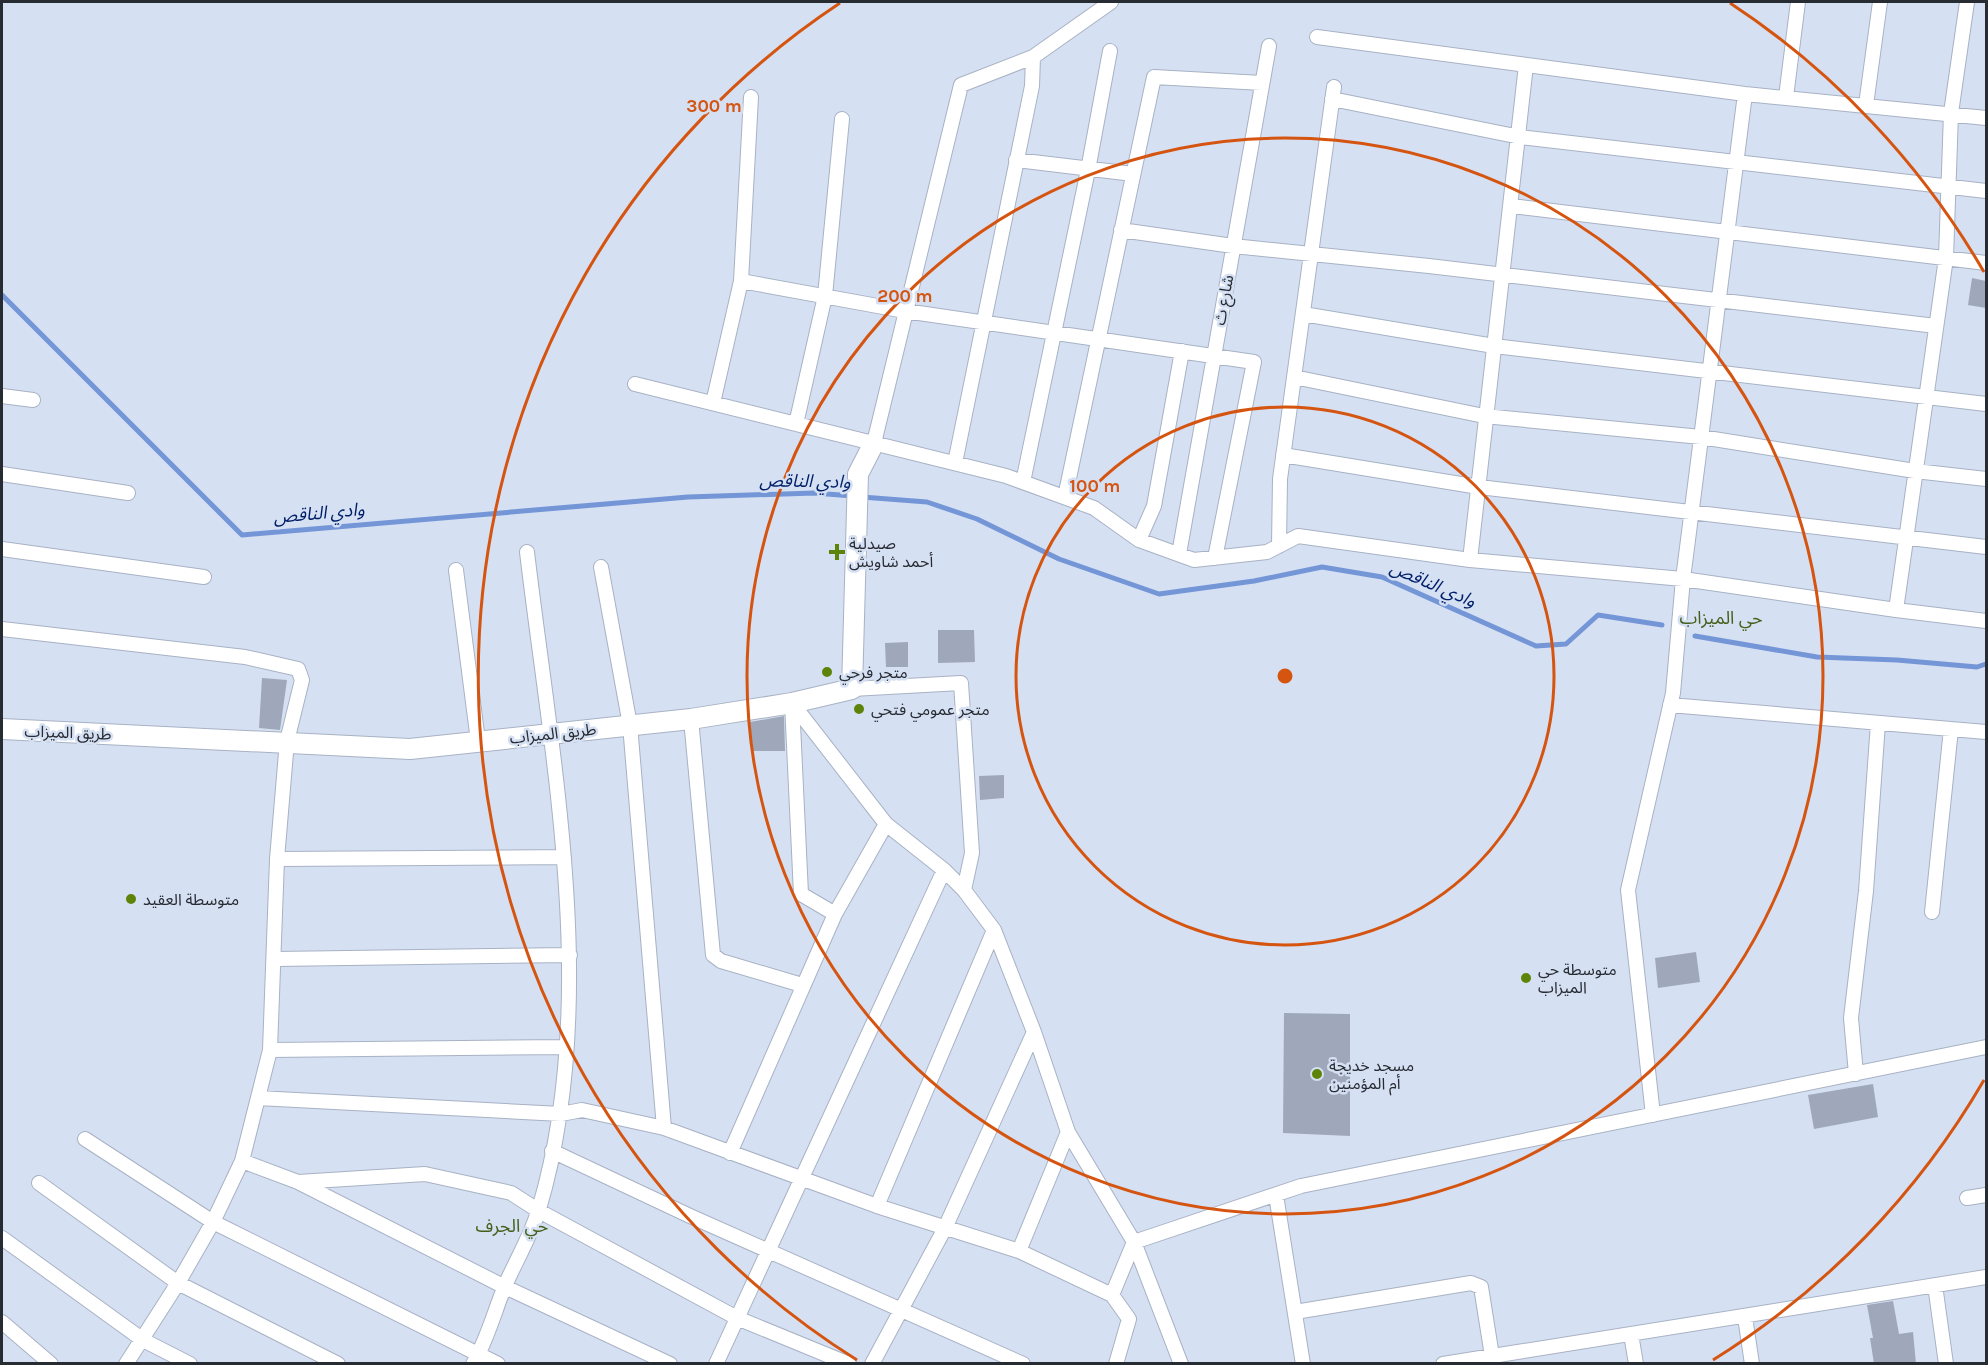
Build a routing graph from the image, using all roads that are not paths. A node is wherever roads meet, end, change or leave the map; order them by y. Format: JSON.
{"nodes":[{"id":1,"x":1111,"y":2,"type":"edge"},
{"id":2,"x":1798,"y":2,"type":"edge"},
{"id":3,"x":1880,"y":2,"type":"edge"},
{"id":4,"x":1967,"y":2,"type":"edge"},
{"id":5,"x":1317,"y":37,"type":"dead end"},
{"id":6,"x":1269,"y":46,"type":"dead end"},
{"id":7,"x":1110,"y":51,"type":"dead end"},
{"id":8,"x":1033,"y":57,"type":"junction"},
{"id":9,"x":1526,"y":65,"type":"junction"},
{"id":10,"x":1262,"y":83,"type":"junction"},
{"id":11,"x":1745,"y":94,"type":"junction"},
{"id":12,"x":751,"y":97,"type":"dead end"},
{"id":13,"x":1786,"y":97,"type":"junction"},
{"id":14,"x":1866,"y":105,"type":"junction"},
{"id":15,"x":1951,"y":113,"type":"junction"},
{"id":16,"x":1986,"y":118,"type":"edge"},
{"id":17,"x":842,"y":119,"type":"dead end"},
{"id":18,"x":1520,"y":137,"type":"junction"},
{"id":19,"x":1016,"y":160,"type":"junction"},
{"id":20,"x":1734,"y":164,"type":"junction"},
{"id":21,"x":1088,"y":170,"type":"junction"},
{"id":22,"x":1132,"y":174,"type":"junction"},
{"id":23,"x":1947,"y":186,"type":"junction"},
{"id":24,"x":1986,"y":191,"type":"edge"},
{"id":25,"x":1512,"y":206,"type":"junction"},
{"id":26,"x":1120,"y":230,"type":"junction"},
{"id":27,"x":1726,"y":232,"type":"junction"},
{"id":28,"x":1233,"y":246,"type":"junction"},
{"id":29,"x":1311,"y":254,"type":"junction"},
{"id":30,"x":1946,"y":258,"type":"junction"},
{"id":31,"x":1986,"y":263,"type":"edge"},
{"id":32,"x":1504,"y":276,"type":"junction"},
{"id":33,"x":741,"y":280,"type":"junction"},
{"id":34,"x":825,"y":296,"type":"junction"},
{"id":35,"x":1720,"y":300,"type":"junction"},
{"id":36,"x":905,"y":311,"type":"junction"},
{"id":37,"x":1303,"y":314,"type":"junction"},
{"id":38,"x":983,"y":322,"type":"junction"},
{"id":39,"x":1936,"y":326,"type":"junction"},
{"id":40,"x":1054,"y":333,"type":"junction"},
{"id":41,"x":1098,"y":338,"type":"junction"},
{"id":42,"x":1494,"y":346,"type":"junction"},
{"id":43,"x":1182,"y":351,"type":"junction"},
{"id":44,"x":1213,"y":356,"type":"junction"},
{"id":45,"x":1709,"y":372,"type":"junction"},
{"id":46,"x":1294,"y":377,"type":"junction"},
{"id":47,"x":635,"y":384,"type":"dead end"},
{"id":48,"x":2,"y":396,"type":"edge"},
{"id":49,"x":1926,"y":396,"type":"junction"},
{"id":50,"x":33,"y":400,"type":"dead end"},
{"id":51,"x":713,"y":403,"type":"junction"},
{"id":52,"x":1986,"y":404,"type":"edge"},
{"id":53,"x":1484,"y":416,"type":"junction"},
{"id":54,"x":796,"y":423,"type":"junction"},
{"id":55,"x":1701,"y":437,"type":"junction"},
{"id":56,"x":874,"y":443,"type":"junction"},
{"id":57,"x":1283,"y":455,"type":"junction"},
{"id":58,"x":955,"y":463,"type":"junction"},
{"id":59,"x":1915,"y":471,"type":"junction"},
{"id":60,"x":2,"y":474,"type":"edge"},
{"id":61,"x":1986,"y":479,"type":"edge"},
{"id":62,"x":1023,"y":482,"type":"junction"},
{"id":63,"x":1479,"y":487,"type":"junction"},
{"id":64,"x":128,"y":493,"type":"dead end"},
{"id":65,"x":1065,"y":497,"type":"junction"},
{"id":66,"x":1693,"y":511,"type":"junction"},
{"id":67,"x":1906,"y":536,"type":"junction"},
{"id":68,"x":1139,"y":540,"type":"junction"},
{"id":69,"x":1279,"y":546,"type":"junction"},
{"id":70,"x":1986,"y":548,"type":"edge"},
{"id":71,"x":2,"y":549,"type":"edge"},
{"id":72,"x":527,"y":552,"type":"dead end"},
{"id":73,"x":1179,"y":554,"type":"junction"},
{"id":74,"x":1215,"y":558,"type":"junction"},
{"id":75,"x":1470,"y":560,"type":"junction"},
{"id":76,"x":601,"y":567,"type":"dead end"},
{"id":77,"x":456,"y":570,"type":"dead end"},
{"id":78,"x":204,"y":577,"type":"dead end"},
{"id":79,"x":1683,"y":579,"type":"junction"},
{"id":80,"x":1896,"y":610,"type":"junction"},
{"id":81,"x":1986,"y":621,"type":"edge"},
{"id":82,"x":2,"y":629,"type":"edge"},
{"id":83,"x":852,"y":689,"type":"junction"},
{"id":84,"x":792,"y":704,"type":"junction"},
{"id":85,"x":1670,"y":705,"type":"junction"},
{"id":86,"x":691,"y":718,"type":"junction"},
{"id":87,"x":1878,"y":723,"type":"junction"},
{"id":88,"x":630,"y":725,"type":"junction"},
{"id":89,"x":2,"y":729,"type":"edge"},
{"id":90,"x":1951,"y":729,"type":"junction"},
{"id":91,"x":1986,"y":732,"type":"edge"},
{"id":92,"x":549,"y":734,"type":"junction"},
{"id":93,"x":287,"y":741,"type":"junction"},
{"id":94,"x":478,"y":741,"type":"junction"},
{"id":95,"x":886,"y":824,"type":"junction"},
{"id":96,"x":564,"y":857,"type":"junction"},
{"id":97,"x":277,"y":859,"type":"junction"},
{"id":98,"x":944,"y":870,"type":"junction"},
{"id":99,"x":964,"y":890,"type":"junction"},
{"id":100,"x":1932,"y":912,"type":"dead end"},
{"id":101,"x":835,"y":914,"type":"junction"},
{"id":102,"x":994,"y":930,"type":"junction"},
{"id":103,"x":570,"y":955,"type":"junction"},
{"id":104,"x":275,"y":960,"type":"junction"},
{"id":105,"x":802,"y":985,"type":"junction"},
{"id":106,"x":1034,"y":1032,"type":"junction"},
{"id":107,"x":566,"y":1047,"type":"junction"},
{"id":108,"x":1986,"y":1047,"type":"edge"},
{"id":109,"x":270,"y":1050,"type":"junction"},
{"id":110,"x":1856,"y":1074,"type":"junction"},
{"id":111,"x":258,"y":1098,"type":"junction"},
{"id":112,"x":561,"y":1114,"type":"junction"},
{"id":113,"x":1653,"y":1115,"type":"junction"},
{"id":114,"x":664,"y":1128,"type":"junction"},
{"id":115,"x":1068,"y":1132,"type":"junction"},
{"id":116,"x":85,"y":1139,"type":"dead end"},
{"id":117,"x":552,"y":1151,"type":"junction"},
{"id":118,"x":730,"y":1152,"type":"junction"},
{"id":119,"x":242,"y":1161,"type":"junction"},
{"id":120,"x":800,"y":1177,"type":"junction"},
{"id":121,"x":298,"y":1182,"type":"junction"},
{"id":122,"x":39,"y":1183,"type":"dead end"},
{"id":123,"x":1276,"y":1195,"type":"junction"},
{"id":124,"x":1986,"y":1195,"type":"edge"},
{"id":125,"x":1967,"y":1198,"type":"dead end"},
{"id":126,"x":877,"y":1206,"type":"junction"},
{"id":127,"x":539,"y":1211,"type":"junction"},
{"id":128,"x":213,"y":1222,"type":"junction"},
{"id":129,"x":945,"y":1228,"type":"junction"},
{"id":130,"x":2,"y":1238,"type":"edge"},
{"id":131,"x":1134,"y":1242,"type":"junction"},
{"id":132,"x":767,"y":1250,"type":"junction"},
{"id":133,"x":1019,"y":1251,"type":"junction"},
{"id":134,"x":1986,"y":1277,"type":"edge"},
{"id":135,"x":178,"y":1283,"type":"junction"},
{"id":136,"x":1935,"y":1285,"type":"junction"},
{"id":137,"x":505,"y":1287,"type":"junction"},
{"id":138,"x":1112,"y":1294,"type":"junction"},
{"id":139,"x":902,"y":1310,"type":"junction"},
{"id":140,"x":1295,"y":1312,"type":"junction"},
{"id":141,"x":1744,"y":1317,"type":"junction"},
{"id":142,"x":737,"y":1318,"type":"junction"},
{"id":143,"x":2,"y":1322,"type":"edge"},
{"id":144,"x":1631,"y":1334,"type":"junction"},
{"id":145,"x":143,"y":1340,"type":"junction"},
{"id":146,"x":1492,"y":1356,"type":"junction"},
{"id":147,"x":476,"y":1358,"type":"edge"},
{"id":148,"x":51,"y":1364,"type":"edge"},
{"id":149,"x":126,"y":1364,"type":"edge"},
{"id":150,"x":190,"y":1364,"type":"edge"},
{"id":151,"x":338,"y":1364,"type":"edge"},
{"id":152,"x":498,"y":1364,"type":"edge"},
{"id":153,"x":670,"y":1364,"type":"edge"},
{"id":154,"x":716,"y":1364,"type":"edge"},
{"id":155,"x":849,"y":1364,"type":"edge"},
{"id":156,"x":872,"y":1364,"type":"edge"},
{"id":157,"x":1023,"y":1364,"type":"edge"},
{"id":158,"x":1116,"y":1364,"type":"edge"},
{"id":159,"x":1180,"y":1364,"type":"edge"},
{"id":160,"x":1303,"y":1364,"type":"edge"},
{"id":161,"x":1443,"y":1364,"type":"edge"},
{"id":162,"x":1636,"y":1364,"type":"edge"},
{"id":163,"x":1752,"y":1364,"type":"edge"},
{"id":164,"x":1946,"y":1364,"type":"edge"}],
"edges":[{"from":1,"to":8,"type":"street"},
{"from":2,"to":13,"type":"street"},
{"from":3,"to":14,"type":"street"},
{"from":4,"to":15,"type":"street"},
{"from":5,"to":9,"type":"street"},
{"from":6,"to":10,"type":"street","name":"شارع ث"},
{"from":7,"to":21,"type":"street"},
{"from":8,"to":19,"type":"street"},
{"from":8,"to":36,"type":"street"},
{"from":9,"to":11,"type":"street"},
{"from":9,"to":18,"type":"street"},
{"from":10,"to":22,"type":"street"},
{"from":10,"to":28,"type":"street","name":"شارع ث"},
{"from":11,"to":13,"type":"street"},
{"from":11,"to":20,"type":"street"},
{"from":12,"to":33,"type":"street"},
{"from":13,"to":14,"type":"street"},
{"from":14,"to":15,"type":"street"},
{"from":15,"to":16,"type":"street"},
{"from":15,"to":23,"type":"street"},
{"from":17,"to":34,"type":"street"},
{"from":18,"to":20,"type":"street"},
{"from":18,"to":25,"type":"street"},
{"from":18,"to":29,"type":"street"},
{"from":19,"to":21,"type":"street"},
{"from":19,"to":38,"type":"street"},
{"from":20,"to":23,"type":"street"},
{"from":20,"to":27,"type":"street"},
{"from":21,"to":22,"type":"street"},
{"from":21,"to":40,"type":"street"},
{"from":22,"to":26,"type":"street"},
{"from":23,"to":24,"type":"street"},
{"from":23,"to":30,"type":"street"},
{"from":25,"to":27,"type":"street"},
{"from":25,"to":32,"type":"street"},
{"from":26,"to":28,"type":"street"},
{"from":26,"to":41,"type":"street"},
{"from":27,"to":30,"type":"street"},
{"from":27,"to":35,"type":"street"},
{"from":28,"to":29,"type":"street"},
{"from":28,"to":44,"type":"street","name":"شارع ث"},
{"from":29,"to":32,"type":"street"},
{"from":29,"to":37,"type":"street"},
{"from":30,"to":31,"type":"street"},
{"from":30,"to":39,"type":"street"},
{"from":32,"to":35,"type":"street"},
{"from":32,"to":42,"type":"street"},
{"from":33,"to":34,"type":"street"},
{"from":33,"to":51,"type":"street"},
{"from":34,"to":36,"type":"street"},
{"from":34,"to":54,"type":"street"},
{"from":35,"to":39,"type":"street"},
{"from":35,"to":45,"type":"street"},
{"from":36,"to":38,"type":"street"},
{"from":36,"to":56,"type":"street"},
{"from":37,"to":42,"type":"street"},
{"from":37,"to":46,"type":"street"},
{"from":38,"to":40,"type":"street"},
{"from":38,"to":58,"type":"street"},
{"from":39,"to":49,"type":"street"},
{"from":40,"to":41,"type":"street"},
{"from":40,"to":62,"type":"street"},
{"from":41,"to":43,"type":"street"},
{"from":41,"to":65,"type":"street"},
{"from":42,"to":45,"type":"street"},
{"from":42,"to":53,"type":"street"},
{"from":43,"to":44,"type":"street"},
{"from":43,"to":68,"type":"street"},
{"from":44,"to":73,"type":"street","name":"شارع ث"},
{"from":44,"to":74,"type":"street"},
{"from":45,"to":49,"type":"street"},
{"from":45,"to":55,"type":"street"},
{"from":46,"to":53,"type":"street"},
{"from":46,"to":57,"type":"street"},
{"from":47,"to":51,"type":"street"},
{"from":48,"to":50,"type":"street"},
{"from":49,"to":52,"type":"street"},
{"from":49,"to":59,"type":"street"},
{"from":51,"to":54,"type":"street"},
{"from":53,"to":55,"type":"street"},
{"from":53,"to":63,"type":"street"},
{"from":54,"to":56,"type":"street"},
{"from":55,"to":59,"type":"street"},
{"from":55,"to":66,"type":"street"},
{"from":56,"to":58,"type":"street"},
{"from":56,"to":83,"type":"street"},
{"from":57,"to":63,"type":"street"},
{"from":57,"to":69,"type":"street"},
{"from":58,"to":62,"type":"street"},
{"from":59,"to":61,"type":"street"},
{"from":59,"to":67,"type":"street"},
{"from":60,"to":64,"type":"street"},
{"from":62,"to":65,"type":"street"},
{"from":63,"to":66,"type":"street"},
{"from":63,"to":75,"type":"street"},
{"from":65,"to":68,"type":"street"},
{"from":66,"to":67,"type":"street"},
{"from":66,"to":79,"type":"street"},
{"from":67,"to":70,"type":"street"},
{"from":67,"to":80,"type":"street"},
{"from":68,"to":73,"type":"street"},
{"from":69,"to":74,"type":"street"},
{"from":69,"to":75,"type":"street"},
{"from":71,"to":78,"type":"street"},
{"from":72,"to":92,"type":"street"},
{"from":73,"to":74,"type":"street"},
{"from":75,"to":79,"type":"street"},
{"from":76,"to":88,"type":"street"},
{"from":77,"to":94,"type":"street"},
{"from":79,"to":80,"type":"street"},
{"from":79,"to":85,"type":"street"},
{"from":80,"to":81,"type":"street"},
{"from":82,"to":93,"type":"street"},
{"from":83,"to":84,"type":"street","name":"طريق الميزاب"},
{"from":83,"to":99,"type":"street"},
{"from":84,"to":86,"type":"street","name":"طريق الميزاب"},
{"from":84,"to":95,"type":"street"},
{"from":84,"to":101,"type":"street"},
{"from":85,"to":87,"type":"street"},
{"from":85,"to":113,"type":"street"},
{"from":86,"to":88,"type":"street","name":"طريق الميزاب"},
{"from":86,"to":105,"type":"street"},
{"from":87,"to":90,"type":"street"},
{"from":87,"to":110,"type":"street"},
{"from":88,"to":92,"type":"street","name":"طريق الميزاب"},
{"from":88,"to":114,"type":"street"},
{"from":89,"to":93,"type":"street","name":"طريق الميزاب"},
{"from":90,"to":91,"type":"street"},
{"from":90,"to":100,"type":"street"},
{"from":92,"to":94,"type":"street","name":"طريق الميزاب"},
{"from":92,"to":96,"type":"street"},
{"from":93,"to":94,"type":"street","name":"طريق الميزاب"},
{"from":93,"to":97,"type":"street"},
{"from":95,"to":98,"type":"street"},
{"from":95,"to":101,"type":"street"},
{"from":96,"to":97,"type":"street"},
{"from":96,"to":103,"type":"street"},
{"from":97,"to":104,"type":"street"},
{"from":98,"to":99,"type":"street"},
{"from":98,"to":120,"type":"street"},
{"from":99,"to":102,"type":"street"},
{"from":101,"to":105,"type":"street"},
{"from":102,"to":106,"type":"street"},
{"from":102,"to":126,"type":"street"},
{"from":103,"to":104,"type":"street"},
{"from":103,"to":107,"type":"street"},
{"from":104,"to":109,"type":"street"},
{"from":105,"to":118,"type":"street"},
{"from":106,"to":115,"type":"street"},
{"from":106,"to":129,"type":"street"},
{"from":107,"to":109,"type":"street"},
{"from":107,"to":112,"type":"street"},
{"from":108,"to":110,"type":"street"},
{"from":109,"to":111,"type":"street"},
{"from":110,"to":113,"type":"street"},
{"from":111,"to":112,"type":"street"},
{"from":111,"to":119,"type":"street"},
{"from":112,"to":114,"type":"street"},
{"from":112,"to":117,"type":"street"},
{"from":113,"to":123,"type":"street"},
{"from":114,"to":118,"type":"street"},
{"from":115,"to":131,"type":"street"},
{"from":115,"to":133,"type":"street"},
{"from":116,"to":128,"type":"street"},
{"from":117,"to":127,"type":"street"},
{"from":117,"to":132,"type":"street"},
{"from":118,"to":120,"type":"street"},
{"from":119,"to":121,"type":"street"},
{"from":119,"to":128,"type":"street"},
{"from":120,"to":126,"type":"street"},
{"from":120,"to":132,"type":"street"},
{"from":121,"to":127,"type":"street"},
{"from":121,"to":137,"type":"street"},
{"from":122,"to":135,"type":"street"},
{"from":123,"to":131,"type":"street"},
{"from":123,"to":140,"type":"street"},
{"from":124,"to":125,"type":"street"},
{"from":126,"to":129,"type":"street"},
{"from":127,"to":137,"type":"street"},
{"from":127,"to":142,"type":"street"},
{"from":128,"to":135,"type":"street"},
{"from":128,"to":147,"type":"street"},
{"from":129,"to":133,"type":"street"},
{"from":129,"to":139,"type":"street"},
{"from":130,"to":145,"type":"street"},
{"from":131,"to":138,"type":"street"},
{"from":131,"to":159,"type":"street"},
{"from":132,"to":139,"type":"street"},
{"from":132,"to":142,"type":"street"},
{"from":133,"to":138,"type":"street"},
{"from":134,"to":136,"type":"street"},
{"from":135,"to":145,"type":"street"},
{"from":135,"to":151,"type":"street"},
{"from":136,"to":141,"type":"street"},
{"from":136,"to":164,"type":"street"},
{"from":137,"to":147,"type":"street"},
{"from":137,"to":153,"type":"street"},
{"from":138,"to":158,"type":"street"},
{"from":139,"to":156,"type":"street"},
{"from":139,"to":157,"type":"street"},
{"from":140,"to":146,"type":"street"},
{"from":140,"to":160,"type":"street"},
{"from":141,"to":144,"type":"street"},
{"from":141,"to":163,"type":"street"},
{"from":142,"to":154,"type":"street"},
{"from":142,"to":155,"type":"street"},
{"from":143,"to":148,"type":"street"},
{"from":144,"to":146,"type":"street"},
{"from":144,"to":162,"type":"street"},
{"from":145,"to":149,"type":"street"},
{"from":145,"to":150,"type":"street"},
{"from":146,"to":161,"type":"street"},
{"from":147,"to":152,"type":"street"}]}
